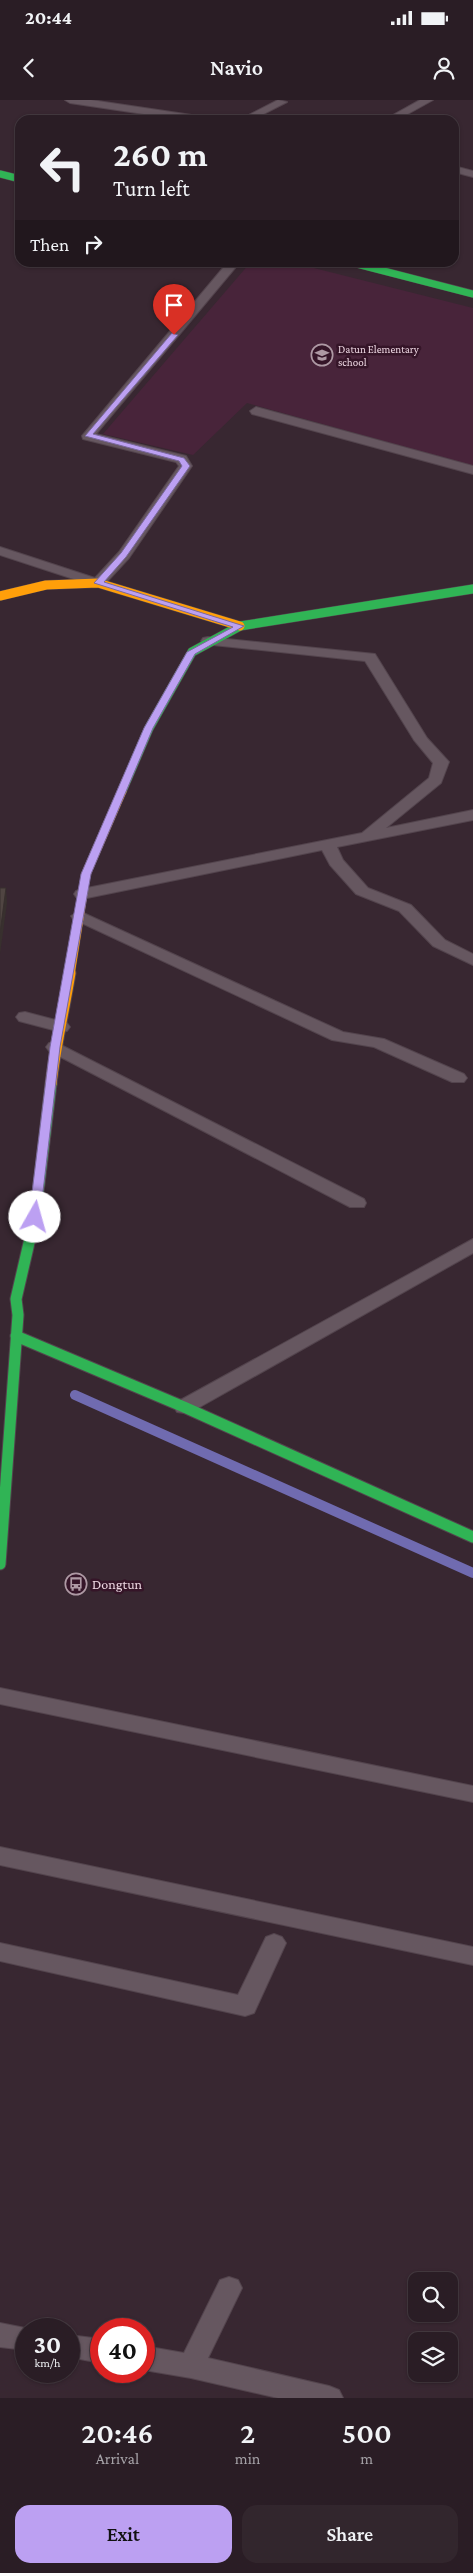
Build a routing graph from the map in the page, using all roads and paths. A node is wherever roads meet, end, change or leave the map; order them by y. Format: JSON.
{"nodes":[{"id":1,"x":70,"y":100,"type":"edge"},
{"id":2,"x":131,"y":100,"type":"edge"},
{"id":3,"x":428,"y":100,"type":"edge"},
{"id":4,"x":282,"y":102,"type":"dead end"},
{"id":5,"x":114,"y":108,"type":"junction"},
{"id":6,"x":174,"y":115,"type":"edge"},
{"id":7,"x":255,"y":115,"type":"edge"},
{"id":8,"x":399,"y":115,"type":"edge"},
{"id":9,"x":459,"y":171,"type":"edge"},
{"id":10,"x":0,"y":174,"type":"edge"},
{"id":11,"x":473,"y":174,"type":"edge"},
{"id":12,"x":15,"y":178,"type":"edge"},
{"id":13,"x":232,"y":267,"type":"edge"},
{"id":14,"x":368,"y":267,"type":"edge"},
{"id":15,"x":473,"y":294,"type":"edge"},
{"id":16,"x":256,"y":411,"type":"dead end"},
{"id":17,"x":473,"y":470,"type":"edge"},
{"id":18,"x":0,"y":551,"type":"edge"},
{"id":19,"x":98,"y":583,"type":"junction"},
{"id":20,"x":473,"y":589,"type":"edge"},
{"id":21,"x":456,"y":591,"type":"junction"},
{"id":22,"x":473,"y":595,"type":"edge"},
{"id":23,"x":0,"y":596,"type":"edge"},
{"id":24,"x":240,"y":626,"type":"junction"},
{"id":25,"x":208,"y":641,"type":"junction"},
{"id":26,"x":473,"y":815,"type":"edge"},
{"id":27,"x":366,"y":837,"type":"junction"},
{"id":28,"x":327,"y":844,"type":"junction"},
{"id":29,"x":82,"y":894,"type":"junction"},
{"id":30,"x":79,"y":916,"type":"junction"},
{"id":31,"x":473,"y":960,"type":"edge"},
{"id":32,"x":25,"y":1017,"type":"dead end"},
{"id":33,"x":61,"y":1027,"type":"junction"},
{"id":34,"x":55,"y":1047,"type":"junction"},
{"id":35,"x":458,"y":1078,"type":"dead end"},
{"id":36,"x":357,"y":1203,"type":"dead end"},
{"id":37,"x":473,"y":1245,"type":"edge"},
{"id":38,"x":5,"y":1286,"type":"dead end"},
{"id":39,"x":16,"y":1299,"type":"junction"},
{"id":40,"x":16,"y":1336,"type":"junction"},
{"id":41,"x":184,"y":1407,"type":"junction"},
{"id":42,"x":4,"y":1487,"type":"edge"},
{"id":43,"x":473,"y":1538,"type":"edge"},
{"id":44,"x":0,"y":1564,"type":"edge"},
{"id":45,"x":0,"y":1696,"type":"edge"},
{"id":46,"x":473,"y":1794,"type":"edge"},
{"id":47,"x":0,"y":1856,"type":"edge"},
{"id":48,"x":274,"y":1943,"type":"dead end"},
{"id":49,"x":0,"y":1952,"type":"edge"},
{"id":50,"x":473,"y":1956,"type":"edge"},
{"id":51,"x":229,"y":2288,"type":"dead end"},
{"id":52,"x":0,"y":2335,"type":"edge"},
{"id":53,"x":15,"y":2337,"type":"edge"},
{"id":54,"x":155,"y":2360,"type":"edge"},
{"id":55,"x":190,"y":2366,"type":"junction"},
{"id":56,"x":329,"y":2398,"type":"edge"}],
"edges":[{"from":1,"to":5,"type":"lane"},
{"from":2,"to":5,"type":"lane"},
{"from":3,"to":8,"type":"lane"},
{"from":4,"to":7,"type":"lane"},
{"from":5,"to":6,"type":"lane"},
{"from":9,"to":11,"type":"lane"},
{"from":10,"to":12,"type":"street"},
{"from":13,"to":19,"type":"lane"},
{"from":14,"to":15,"type":"street"},
{"from":16,"to":17,"type":"lane"},
{"from":18,"to":19,"type":"lane"},
{"from":19,"to":23,"type":"street"},
{"from":19,"to":24,"type":"street"},
{"from":20,"to":21,"type":"street"},
{"from":21,"to":22,"type":"lane"},
{"from":21,"to":24,"type":"street"},
{"from":24,"to":25,"type":"street"},
{"from":25,"to":27,"type":"lane"},
{"from":25,"to":29,"type":"street"},
{"from":26,"to":27,"type":"lane"},
{"from":27,"to":28,"type":"lane"},
{"from":28,"to":29,"type":"lane"},
{"from":28,"to":31,"type":"lane"},
{"from":29,"to":30,"type":"street"},
{"from":30,"to":33,"type":"street"},
{"from":30,"to":35,"type":"lane"},
{"from":32,"to":33,"type":"lane"},
{"from":33,"to":34,"type":"street"},
{"from":34,"to":36,"type":"lane"},
{"from":34,"to":39,"type":"street"},
{"from":37,"to":41,"type":"lane"},
{"from":38,"to":39,"type":"street"},
{"from":39,"to":40,"type":"street"},
{"from":40,"to":41,"type":"street"},
{"from":40,"to":42,"type":"street"},
{"from":41,"to":43,"type":"street"},
{"from":42,"to":44,"type":"street"},
{"from":45,"to":46,"type":"lane"},
{"from":47,"to":50,"type":"lane"},
{"from":48,"to":49,"type":"lane"},
{"from":51,"to":55,"type":"lane"},
{"from":52,"to":53,"type":"lane"},
{"from":54,"to":55,"type":"lane"},
{"from":55,"to":56,"type":"lane"}]}
